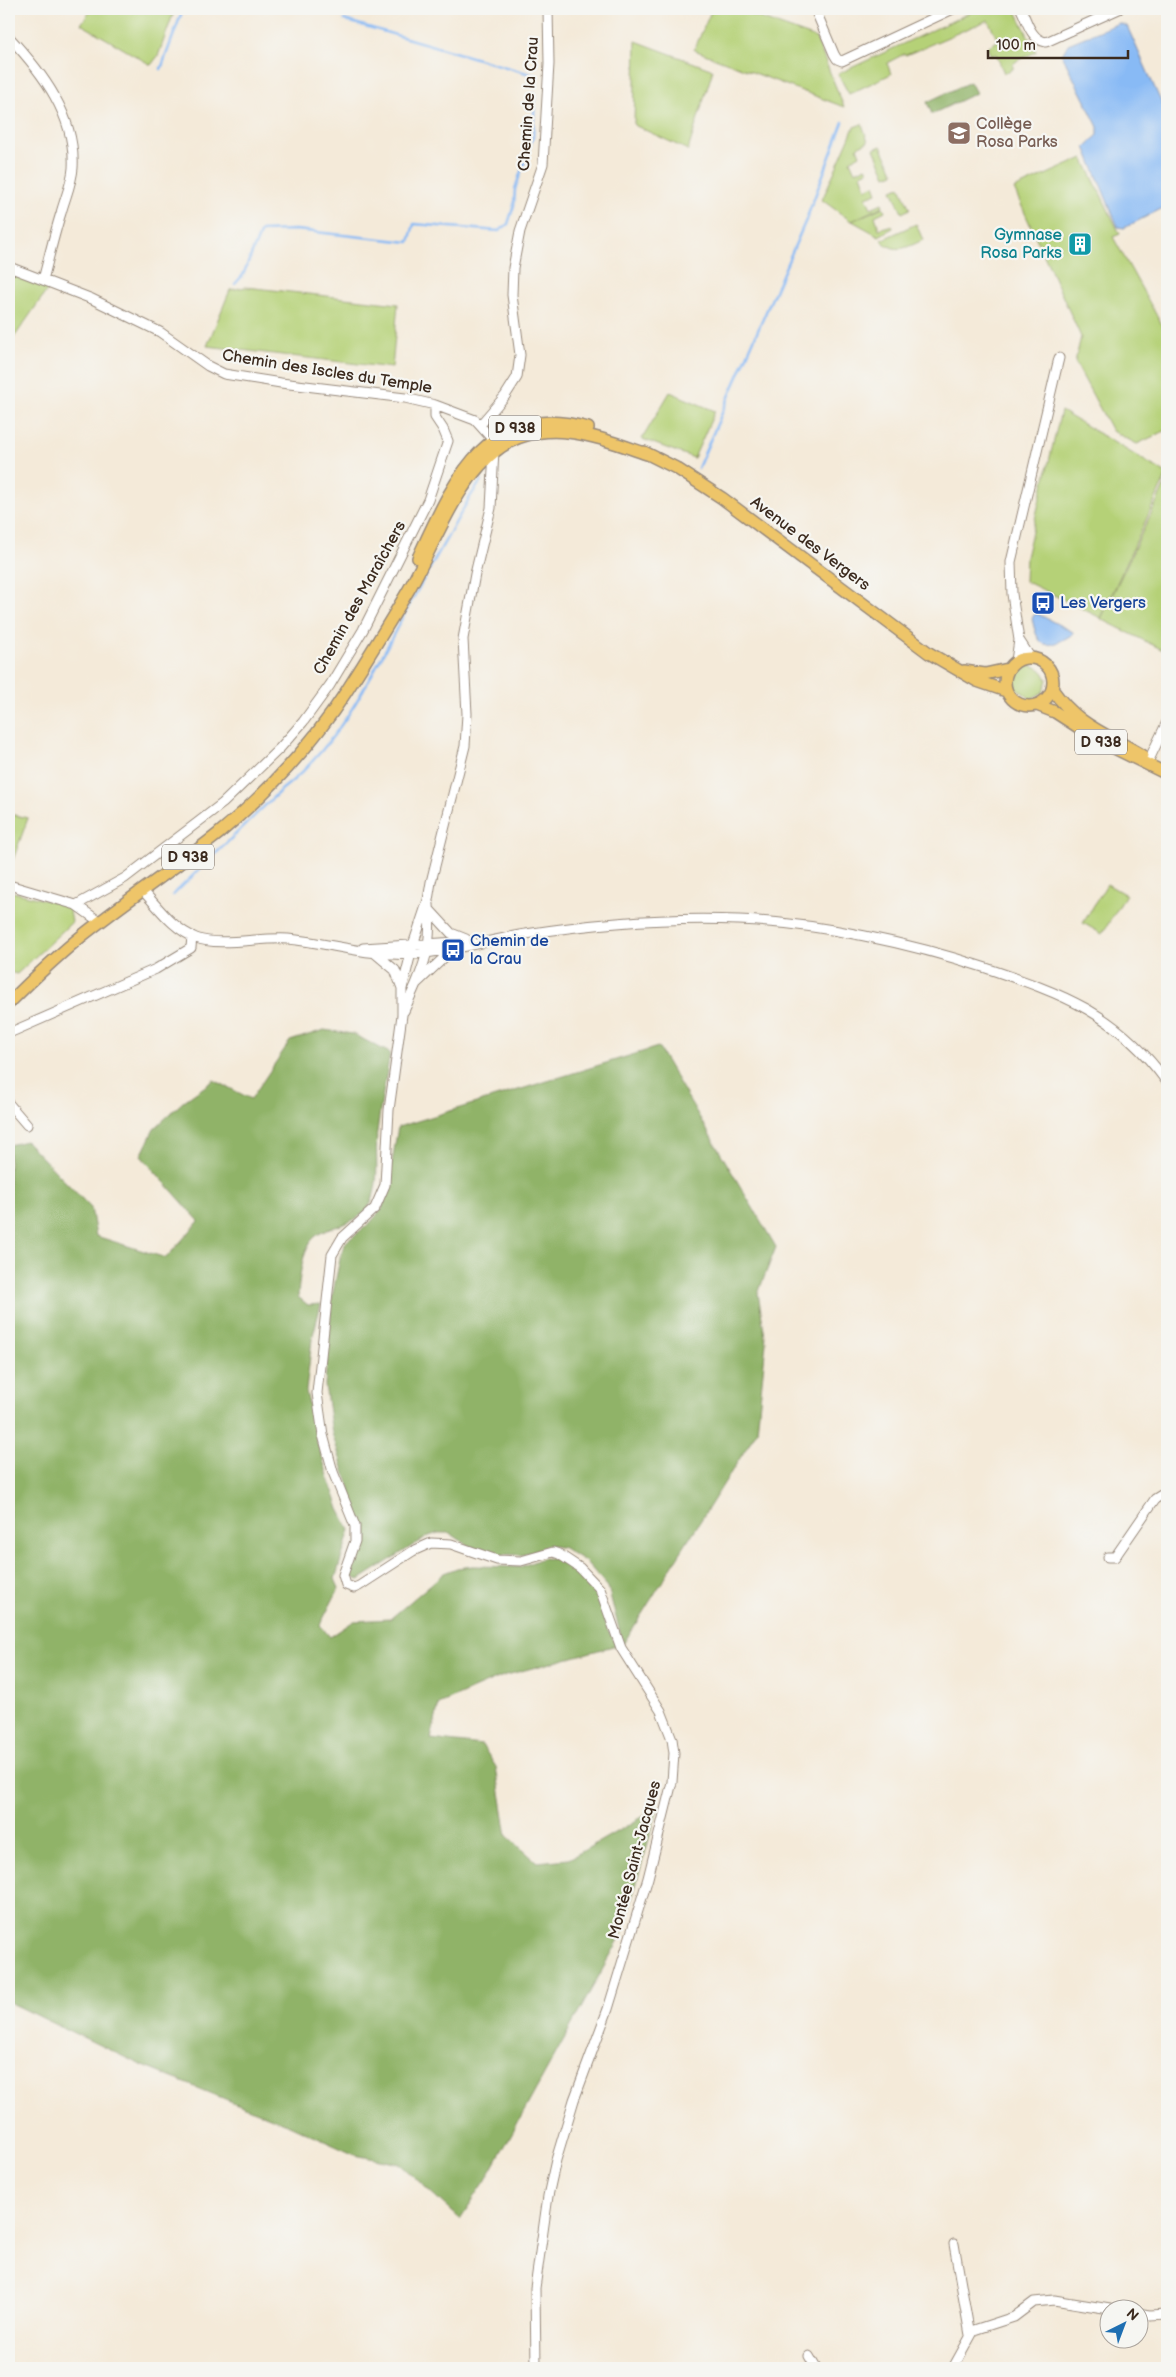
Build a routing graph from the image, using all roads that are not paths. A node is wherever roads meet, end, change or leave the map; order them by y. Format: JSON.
{"nodes":[{"id":1,"x":548,"y":9,"type":"edge"},
{"id":2,"x":815,"y":9,"type":"edge"},
{"id":3,"x":953,"y":9,"type":"edge"},
{"id":4,"x":1020,"y":9,"type":"edge"},
{"id":5,"x":1119,"y":9,"type":"edge"},
{"id":6,"x":9,"y":37,"type":"edge"},
{"id":7,"x":9,"y":267,"type":"edge"},
{"id":8,"x":43,"y":280,"type":"junction"},
{"id":9,"x":1059,"y":358,"type":"dead end"},
{"id":10,"x":434,"y":405,"type":"junction"},
{"id":11,"x":481,"y":424,"type":"junction"},
{"id":12,"x":494,"y":440,"type":"junction"},
{"id":13,"x":513,"y":440,"type":"junction"},
{"id":14,"x":494,"y":453,"type":"junction"},
{"id":15,"x":650,"y":455,"type":"junction"},
{"id":16,"x":391,"y":618,"type":"junction"},
{"id":17,"x":1019,"y":640,"type":"junction"},
{"id":18,"x":1030,"y":658,"type":"junction"},
{"id":19,"x":946,"y":664,"type":"junction"},
{"id":20,"x":1012,"y":665,"type":"junction"},
{"id":21,"x":1052,"y":689,"type":"junction"},
{"id":22,"x":1006,"y":691,"type":"junction"},
{"id":23,"x":1037,"y":705,"type":"junction"},
{"id":24,"x":1167,"y":722,"type":"edge"},
{"id":25,"x":1148,"y":762,"type":"junction"},
{"id":26,"x":1167,"y":773,"type":"edge"},
{"id":27,"x":9,"y":885,"type":"edge"},
{"id":28,"x":143,"y":890,"type":"junction"},
{"id":29,"x":76,"y":904,"type":"junction"},
{"id":30,"x":428,"y":904,"type":"junction"},
{"id":31,"x":100,"y":922,"type":"junction"},
{"id":32,"x":192,"y":936,"type":"junction"},
{"id":33,"x":468,"y":940,"type":"junction"},
{"id":34,"x":485,"y":941,"type":"junction"},
{"id":35,"x":413,"y":945,"type":"junction"},
{"id":36,"x":352,"y":948,"type":"junction"},
{"id":37,"x":429,"y":948,"type":"junction"},
{"id":38,"x":452,"y":950,"type":"junction"},
{"id":39,"x":376,"y":954,"type":"junction"},
{"id":40,"x":411,"y":955,"type":"junction"},
{"id":41,"x":416,"y":984,"type":"junction"},
{"id":42,"x":402,"y":989,"type":"junction"},
{"id":43,"x":9,"y":1003,"type":"edge"},
{"id":44,"x":402,"y":1015,"type":"junction"},
{"id":45,"x":9,"y":1033,"type":"edge"},
{"id":46,"x":1167,"y":1082,"type":"edge"},
{"id":47,"x":9,"y":1104,"type":"edge"},
{"id":48,"x":27,"y":1125,"type":"dead end"},
{"id":49,"x":1167,"y":1497,"type":"edge"},
{"id":50,"x":1108,"y":1557,"type":"dead end"},
{"id":51,"x":954,"y":2244,"type":"dead end"},
{"id":52,"x":1098,"y":2307,"type":"edge"},
{"id":53,"x":1167,"y":2314,"type":"edge"},
{"id":54,"x":1148,"y":2315,"type":"edge"},
{"id":55,"x":970,"y":2335,"type":"junction"},
{"id":56,"x":809,"y":2356,"type":"dead end"},
{"id":57,"x":536,"y":2368,"type":"edge"},
{"id":58,"x":816,"y":2368,"type":"edge"},
{"id":59,"x":952,"y":2368,"type":"edge"}],
"edges":[{"from":1,"to":11,"type":"street","name":"Chemin de la Crau"},
{"from":2,"to":3,"type":"street"},
{"from":4,"to":5,"type":"street"},
{"from":6,"to":8,"type":"street"},
{"from":7,"to":8,"type":"street","name":"Chemin des Iscles du Temple"},
{"from":8,"to":10,"type":"street","name":"Chemin des Iscles du Temple"},
{"from":9,"to":17,"type":"street"},
{"from":10,"to":11,"type":"street","name":"Chemin des Iscles du Temple"},
{"from":10,"to":29,"type":"street","name":"Chemin des Maraîchers"},
{"from":11,"to":12,"type":"street","name":"Chemin des Iscles du Temple"},
{"from":12,"to":13,"type":"street"},
{"from":12,"to":14,"type":"street"},
{"from":12,"to":15,"type":"main road","number":"D 938"},
{"from":12,"to":16,"type":"main road","number":"D 938"},
{"from":13,"to":14,"type":"main road","number":"D 938"},
{"from":13,"to":15,"type":"main road","number":"D 938"},
{"from":14,"to":16,"type":"main road","number":"D 938"},
{"from":14,"to":30,"type":"street"},
{"from":15,"to":19,"type":"main road","name":"Avenue des Vergers","number":"D 938"},
{"from":16,"to":28,"type":"main road","number":"D 938"},
{"from":17,"to":18,"type":"street"},
{"from":17,"to":20,"type":"street"},
{"from":18,"to":20,"type":"main road","number":"D 938"},
{"from":18,"to":21,"type":"main road","number":"D 938"},
{"from":19,"to":20,"type":"main road","name":"Avenue des Vergers","number":"D 938"},
{"from":19,"to":22,"type":"main road","name":"Avenue des Vergers","number":"D 938"},
{"from":20,"to":22,"type":"main road"},
{"from":21,"to":23,"type":"main road"},
{"from":21,"to":25,"type":"main road","number":"D 938"},
{"from":22,"to":23,"type":"main road","number":"D 938"},
{"from":23,"to":25,"type":"main road","number":"D 938"},
{"from":24,"to":25,"type":"street"},
{"from":25,"to":26,"type":"main road","number":"D 938"},
{"from":27,"to":29,"type":"street"},
{"from":28,"to":31,"type":"main road","number":"D 938"},
{"from":28,"to":32,"type":"street"},
{"from":29,"to":31,"type":"street"},
{"from":30,"to":33,"type":"street"},
{"from":30,"to":35,"type":"street"},
{"from":30,"to":37,"type":"street"},
{"from":31,"to":43,"type":"main road","number":"D 938"},
{"from":32,"to":36,"type":"street"},
{"from":32,"to":45,"type":"street"},
{"from":33,"to":34,"type":"street"},
{"from":33,"to":37,"type":"street"},
{"from":34,"to":38,"type":"street"},
{"from":34,"to":46,"type":"street"},
{"from":35,"to":36,"type":"street"},
{"from":35,"to":37,"type":"street"},
{"from":35,"to":40,"type":"street"},
{"from":36,"to":39,"type":"street"},
{"from":37,"to":38,"type":"street"},
{"from":37,"to":40,"type":"street"},
{"from":37,"to":41,"type":"street"},
{"from":38,"to":41,"type":"street"},
{"from":39,"to":40,"type":"street"},
{"from":39,"to":42,"type":"street"},
{"from":40,"to":42,"type":"street"},
{"from":41,"to":44,"type":"street"},
{"from":42,"to":44,"type":"street"},
{"from":44,"to":57,"type":"street","name":"Montée Saint-Jacques"},
{"from":47,"to":48,"type":"street"},
{"from":49,"to":50,"type":"street"},
{"from":51,"to":55,"type":"street"},
{"from":52,"to":55,"type":"street"},
{"from":53,"to":54,"type":"street"},
{"from":55,"to":59,"type":"street"},
{"from":56,"to":58,"type":"street"}]}
